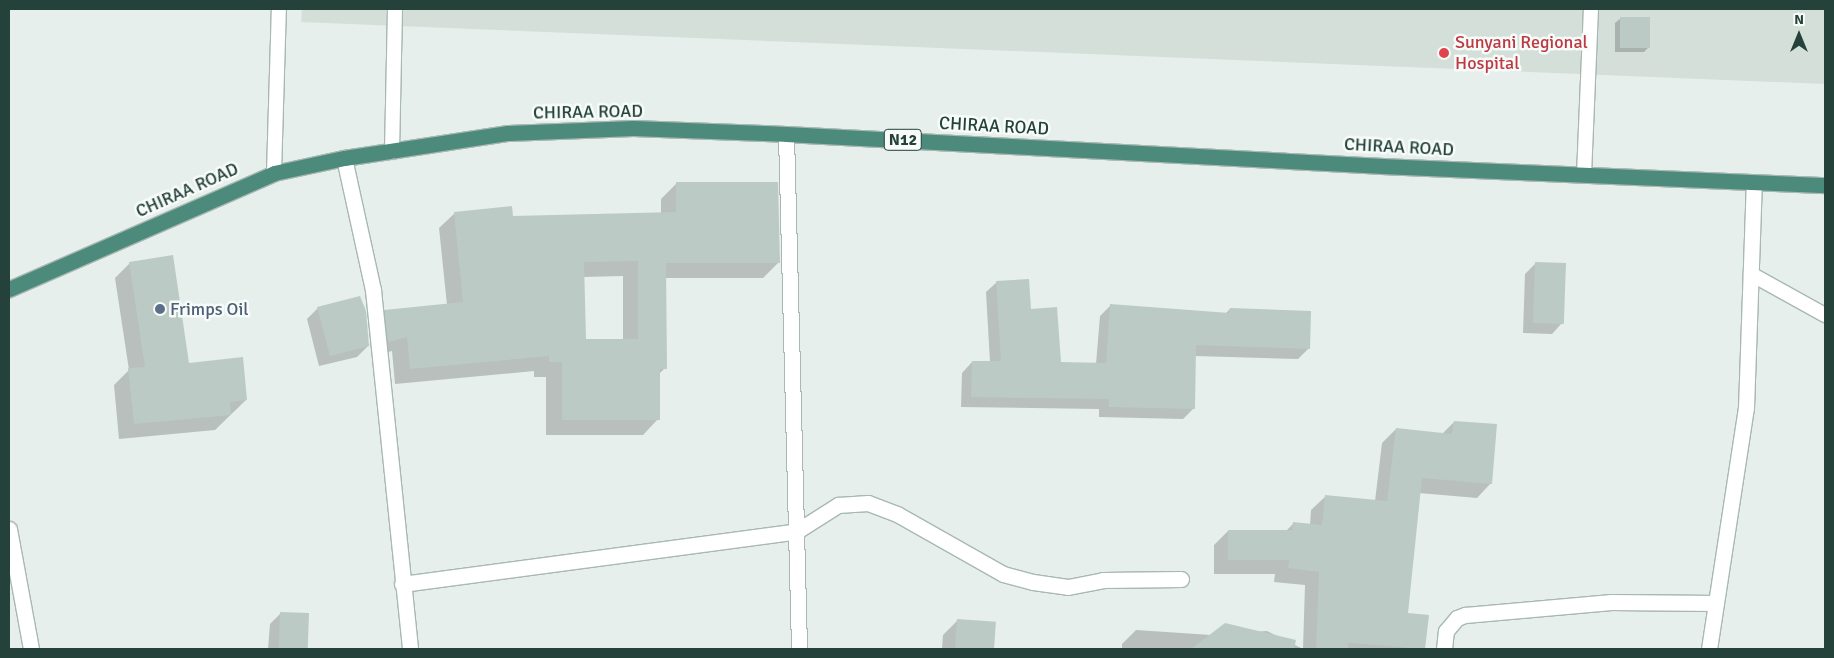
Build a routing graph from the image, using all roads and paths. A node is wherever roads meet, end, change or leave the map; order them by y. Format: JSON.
{"nodes":[{"id":1,"x":279,"y":9,"type":"edge"},
{"id":2,"x":395,"y":9,"type":"edge"},
{"id":3,"x":1591,"y":9,"type":"edge"},
{"id":4,"x":786,"y":134,"type":"junction"},
{"id":5,"x":392,"y":152,"type":"junction"},
{"id":6,"x":344,"y":158,"type":"junction"},
{"id":7,"x":274,"y":173,"type":"junction"},
{"id":8,"x":1584,"y":175,"type":"junction"},
{"id":9,"x":1754,"y":184,"type":"junction"},
{"id":10,"x":1825,"y":185,"type":"edge"},
{"id":11,"x":1751,"y":274,"type":"junction"},
{"id":12,"x":9,"y":289,"type":"edge"},
{"id":13,"x":1825,"y":315,"type":"edge"},
{"id":14,"x":9,"y":529,"type":"edge"},
{"id":15,"x":797,"y":531,"type":"junction"},
{"id":16,"x":1181,"y":579,"type":"dead end"},
{"id":17,"x":402,"y":584,"type":"junction"},
{"id":18,"x":1716,"y":603,"type":"junction"},
{"id":19,"x":31,"y":649,"type":"edge"},
{"id":20,"x":410,"y":649,"type":"edge"},
{"id":21,"x":799,"y":649,"type":"edge"},
{"id":22,"x":1444,"y":649,"type":"edge"},
{"id":23,"x":1709,"y":649,"type":"edge"}],
"edges":[{"from":1,"to":7,"type":"lane"},
{"from":2,"to":5,"type":"lane"},
{"from":3,"to":8,"type":"lane"},
{"from":4,"to":5,"type":"highway","name":"CHIRAA ROAD","number":"N12"},
{"from":4,"to":8,"type":"highway","name":"CHIRAA ROAD","number":"N12"},
{"from":4,"to":15,"type":"street"},
{"from":5,"to":6,"type":"highway","name":"CHIRAA ROAD","number":"N12"},
{"from":6,"to":7,"type":"highway","name":"CHIRAA ROAD","number":"N12"},
{"from":6,"to":17,"type":"street"},
{"from":7,"to":12,"type":"highway","name":"CHIRAA ROAD","number":"N12"},
{"from":8,"to":9,"type":"highway","name":"CHIRAA ROAD","number":"N12"},
{"from":9,"to":10,"type":"highway","name":"CHIRAA ROAD","number":"N12"},
{"from":9,"to":11,"type":"street"},
{"from":11,"to":13,"type":"lane"},
{"from":11,"to":18,"type":"street"},
{"from":14,"to":19,"type":"street"},
{"from":15,"to":16,"type":"street"},
{"from":15,"to":17,"type":"street"},
{"from":15,"to":21,"type":"street"},
{"from":17,"to":20,"type":"street"},
{"from":18,"to":22,"type":"street"},
{"from":18,"to":23,"type":"street"}]}
